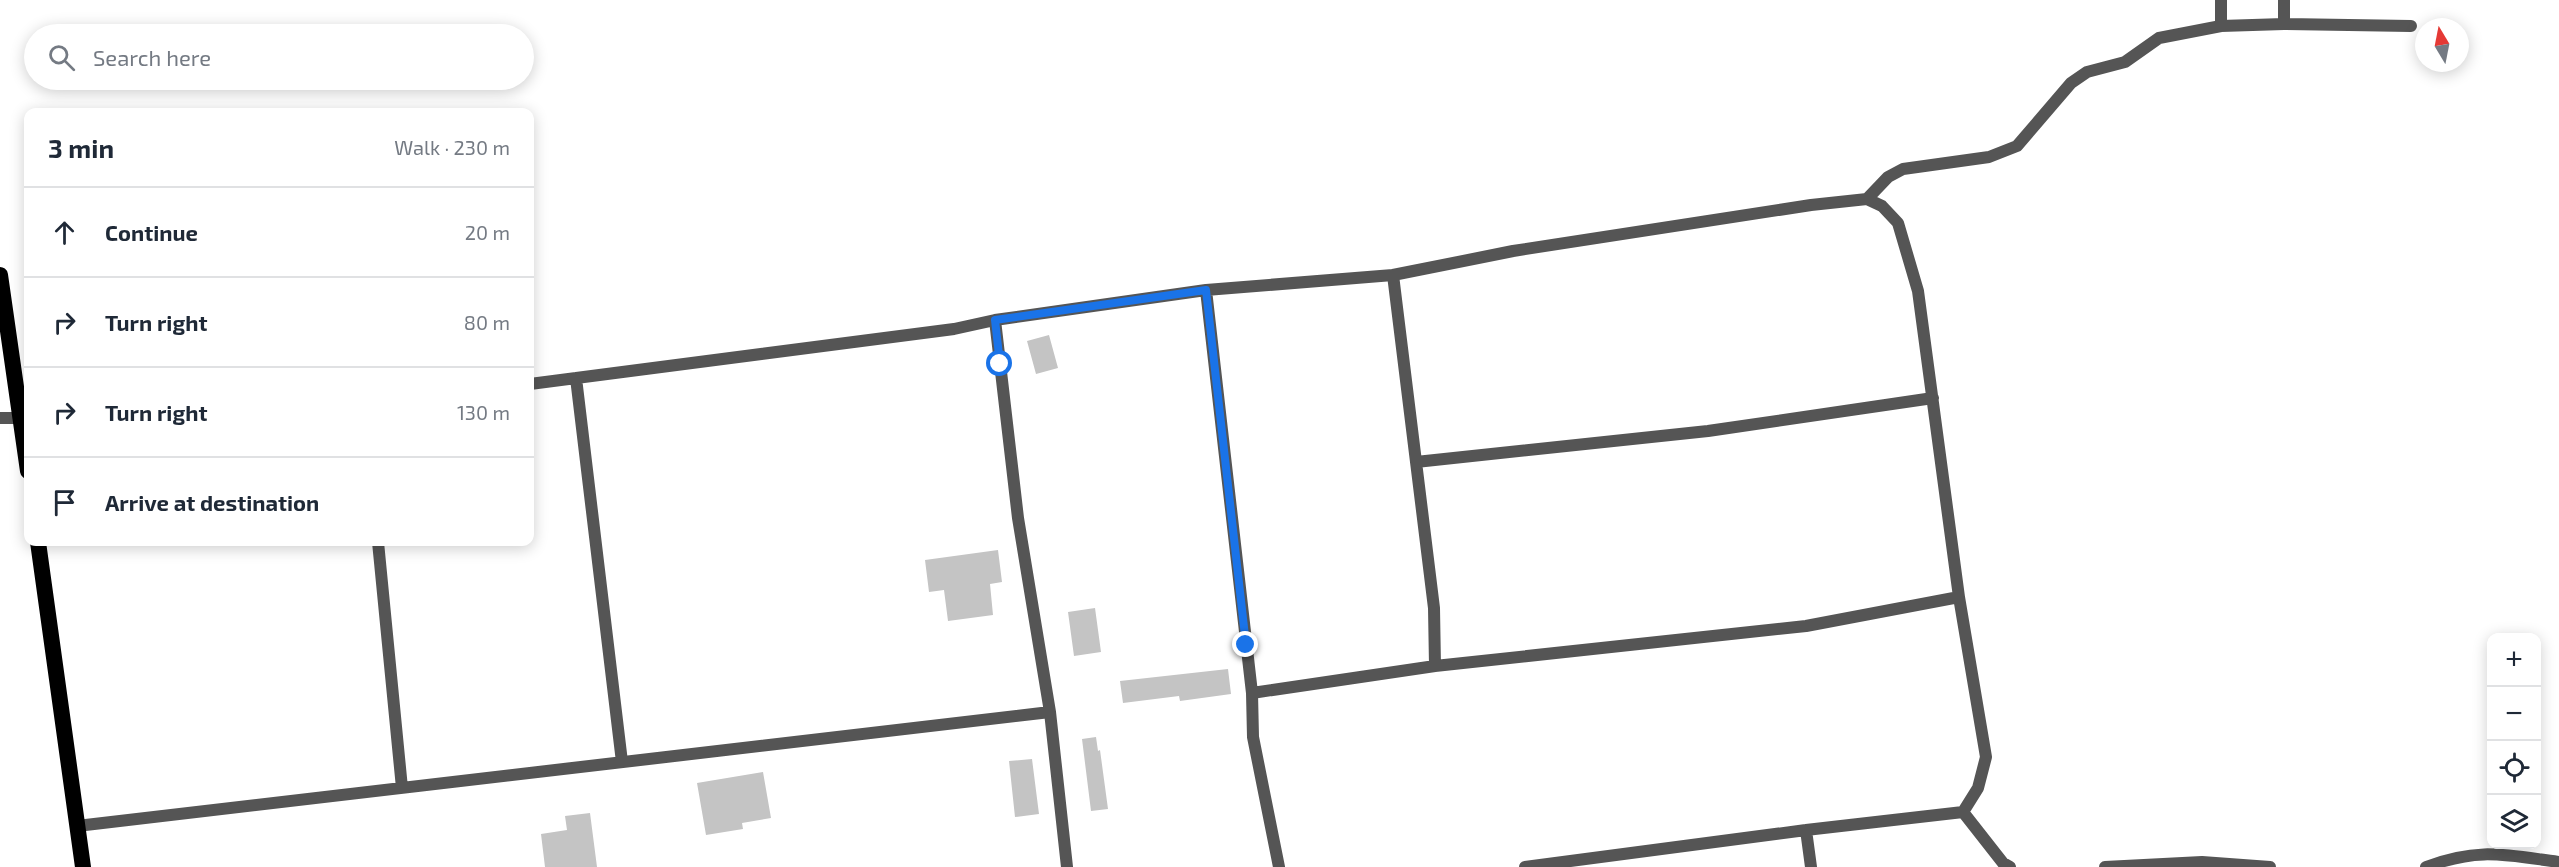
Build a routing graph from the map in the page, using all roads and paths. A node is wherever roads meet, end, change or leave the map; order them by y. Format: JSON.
{"nodes":[{"id":1,"x":2221,"y":0,"type":"edge"},
{"id":2,"x":2284,"y":0,"type":"edge"},
{"id":3,"x":2284,"y":24,"type":"junction"},
{"id":4,"x":2411,"y":26,"type":"dead end"},
{"id":5,"x":2221,"y":27,"type":"junction"},
{"id":6,"x":1867,"y":199,"type":"junction"},
{"id":7,"x":0,"y":275,"type":"edge"},
{"id":8,"x":1393,"y":275,"type":"junction"},
{"id":9,"x":1206,"y":290,"type":"junction"},
{"id":10,"x":995,"y":320,"type":"junction"},
{"id":11,"x":576,"y":378,"type":"junction"},
{"id":12,"x":534,"y":383,"type":"edge"},
{"id":13,"x":1934,"y":398,"type":"junction"},
{"id":14,"x":0,"y":418,"type":"edge"},
{"id":15,"x":21,"y":418,"type":"junction"},
{"id":16,"x":24,"y":441,"type":"edge"},
{"id":17,"x":1416,"y":462,"type":"junction"},
{"id":18,"x":39,"y":546,"type":"edge"},
{"id":19,"x":378,"y":546,"type":"edge"},
{"id":20,"x":1959,"y":597,"type":"junction"},
{"id":21,"x":1435,"y":666,"type":"junction"},
{"id":22,"x":1252,"y":693,"type":"junction"},
{"id":23,"x":1050,"y":712,"type":"junction"},
{"id":24,"x":622,"y":762,"type":"junction"},
{"id":25,"x":402,"y":788,"type":"junction"},
{"id":26,"x":1964,"y":812,"type":"junction"},
{"id":27,"x":77,"y":826,"type":"junction"},
{"id":28,"x":1806,"y":830,"type":"junction"},
{"id":29,"x":2559,"y":862,"type":"edge"},
{"id":30,"x":1542,"y":866,"type":"edge"},
{"id":31,"x":83,"y":867,"type":"edge"},
{"id":32,"x":1067,"y":867,"type":"edge"},
{"id":33,"x":1279,"y":867,"type":"edge"},
{"id":34,"x":1525,"y":867,"type":"edge"},
{"id":35,"x":1811,"y":867,"type":"edge"},
{"id":36,"x":2010,"y":867,"type":"edge"},
{"id":37,"x":2105,"y":867,"type":"edge"},
{"id":38,"x":2270,"y":867,"type":"edge"},
{"id":39,"x":2426,"y":867,"type":"edge"}],
"edges":[{"from":1,"to":5,"type":"street"},
{"from":2,"to":3,"type":"street"},
{"from":3,"to":4,"type":"street"},
{"from":3,"to":5,"type":"street"},
{"from":5,"to":6,"type":"street"},
{"from":6,"to":8,"type":"street"},
{"from":6,"to":13,"type":"street"},
{"from":7,"to":15,"type":"highway"},
{"from":8,"to":9,"type":"street"},
{"from":8,"to":17,"type":"street"},
{"from":9,"to":10,"type":"street"},
{"from":9,"to":22,"type":"street"},
{"from":10,"to":11,"type":"street"},
{"from":10,"to":23,"type":"street"},
{"from":11,"to":12,"type":"street"},
{"from":11,"to":24,"type":"street"},
{"from":13,"to":17,"type":"street"},
{"from":13,"to":20,"type":"street"},
{"from":14,"to":15,"type":"street"},
{"from":15,"to":16,"type":"highway"},
{"from":17,"to":21,"type":"street"},
{"from":18,"to":27,"type":"highway"},
{"from":19,"to":25,"type":"street"},
{"from":20,"to":21,"type":"street"},
{"from":20,"to":26,"type":"street"},
{"from":21,"to":22,"type":"street"},
{"from":22,"to":33,"type":"street"},
{"from":23,"to":24,"type":"street"},
{"from":23,"to":32,"type":"street"},
{"from":24,"to":25,"type":"street"},
{"from":25,"to":27,"type":"street"},
{"from":26,"to":28,"type":"street"},
{"from":26,"to":36,"type":"street"},
{"from":27,"to":31,"type":"highway"},
{"from":28,"to":30,"type":"street"},
{"from":28,"to":35,"type":"street"},
{"from":29,"to":39,"type":"street"},
{"from":30,"to":34,"type":"street"},
{"from":37,"to":38,"type":"street"}]}
